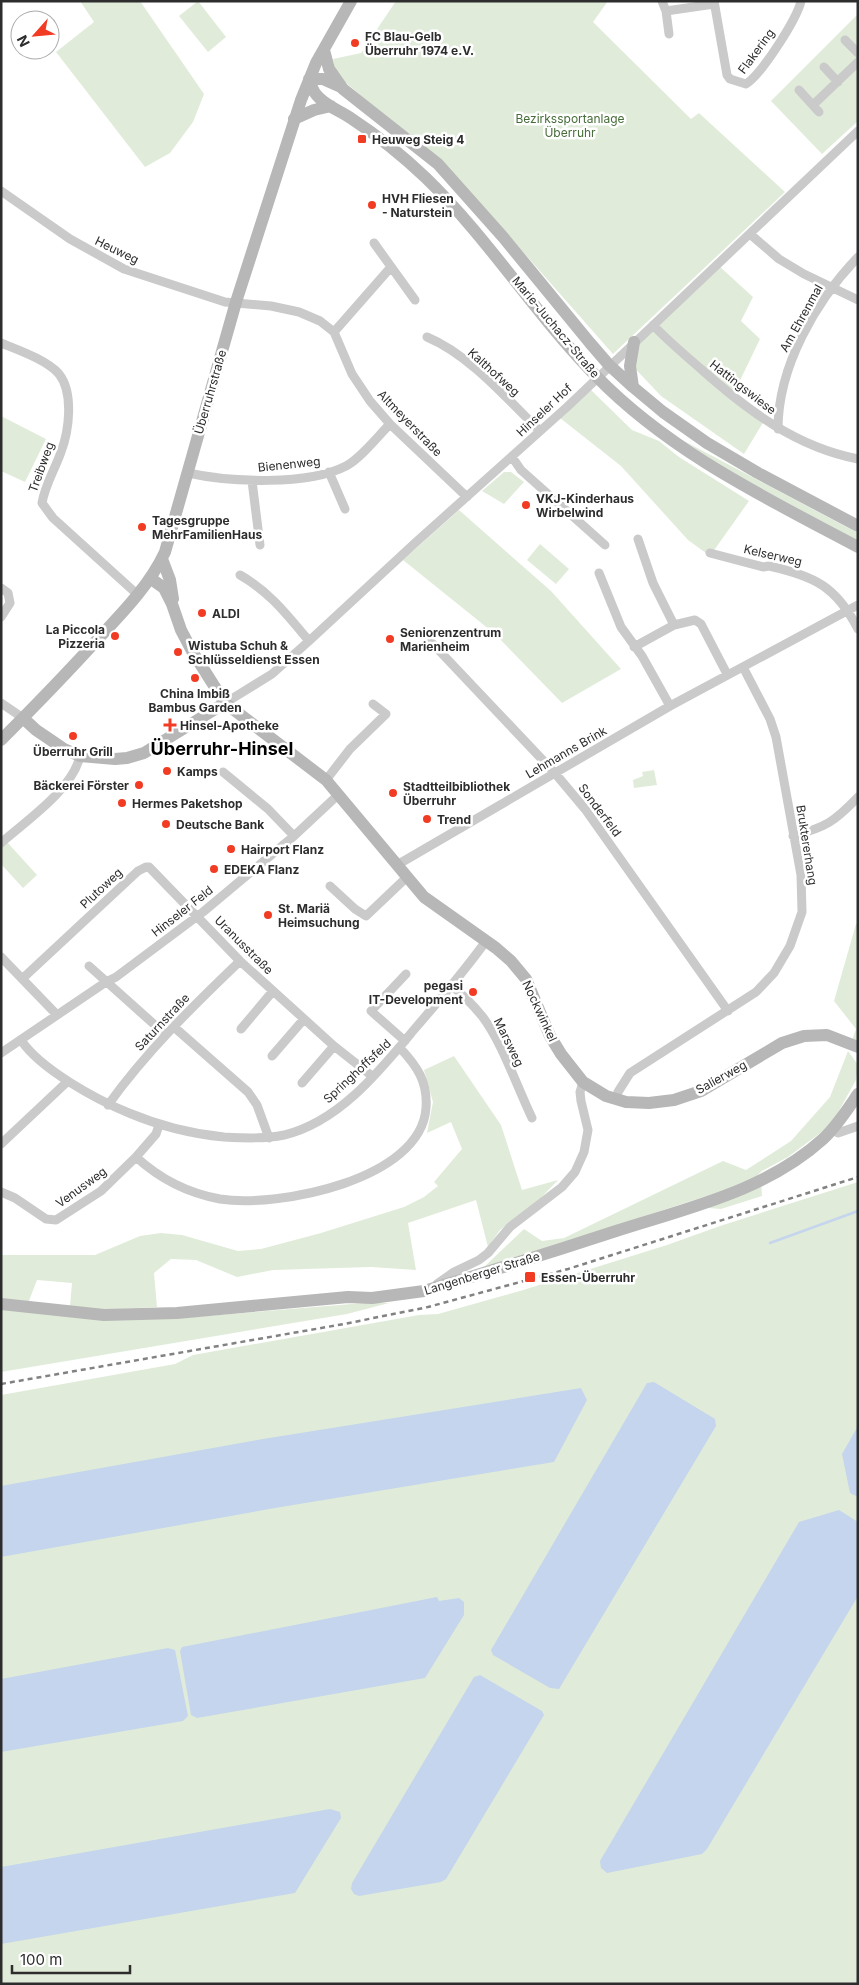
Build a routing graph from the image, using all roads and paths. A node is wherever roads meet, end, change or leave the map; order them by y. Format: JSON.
{"nodes":[{"id":1,"x":351,"y":1,"type":"edge"},
{"id":2,"x":662,"y":1,"type":"edge"},
{"id":3,"x":801,"y":1,"type":"edge"},
{"id":4,"x":714,"y":3,"type":"edge"},
{"id":5,"x":666,"y":11,"type":"junction"},
{"id":6,"x":669,"y":34,"type":"dead end"},
{"id":7,"x":845,"y":40,"type":"dead end"},
{"id":8,"x":324,"y":50,"type":"junction"},
{"id":9,"x":858,"y":53,"type":"edge"},
{"id":10,"x":858,"y":62,"type":"edge"},
{"id":11,"x":824,"y":67,"type":"dead end"},
{"id":12,"x":309,"y":79,"type":"junction"},
{"id":13,"x":838,"y":82,"type":"junction"},
{"id":14,"x":344,"y":88,"type":"junction"},
{"id":15,"x":799,"y":90,"type":"dead end"},
{"id":16,"x":331,"y":106,"type":"junction"},
{"id":17,"x":294,"y":118,"type":"junction"},
{"id":18,"x":858,"y":130,"type":"edge"},
{"id":19,"x":1,"y":191,"type":"edge"},
{"id":20,"x":750,"y":234,"type":"junction"},
{"id":21,"x":374,"y":243,"type":"dead end"},
{"id":22,"x":858,"y":257,"type":"edge"},
{"id":23,"x":391,"y":267,"type":"junction"},
{"id":24,"x":832,"y":288,"type":"junction"},
{"id":25,"x":415,"y":300,"type":"dead end"},
{"id":26,"x":858,"y":300,"type":"edge"},
{"id":27,"x":236,"y":302,"type":"junction"},
{"id":28,"x":653,"y":325,"type":"junction"},
{"id":29,"x":334,"y":332,"type":"junction"},
{"id":30,"x":427,"y":337,"type":"dead end"},
{"id":31,"x":634,"y":342,"type":"junction"},
{"id":32,"x":1,"y":343,"type":"edge"},
{"id":33,"x":609,"y":365,"type":"junction"},
{"id":34,"x":597,"y":377,"type":"junction"},
{"id":35,"x":633,"y":387,"type":"junction"},
{"id":36,"x":390,"y":424,"type":"junction"},
{"id":37,"x":778,"y":428,"type":"junction"},
{"id":38,"x":540,"y":431,"type":"junction"},
{"id":39,"x":512,"y":457,"type":"junction"},
{"id":40,"x":858,"y":460,"type":"edge"},
{"id":41,"x":329,"y":472,"type":"junction"},
{"id":42,"x":188,"y":473,"type":"junction"},
{"id":43,"x":252,"y":481,"type":"junction"},
{"id":44,"x":467,"y":497,"type":"junction"},
{"id":45,"x":345,"y":509,"type":"dead end"},
{"id":46,"x":858,"y":526,"type":"edge"},
{"id":47,"x":638,"y":539,"type":"dead end"},
{"id":48,"x":260,"y":545,"type":"dead end"},
{"id":49,"x":605,"y":545,"type":"dead end"},
{"id":50,"x":858,"y":547,"type":"edge"},
{"id":51,"x":710,"y":554,"type":"dead end"},
{"id":52,"x":162,"y":559,"type":"junction"},
{"id":53,"x":599,"y":573,"type":"dead end"},
{"id":54,"x":240,"y":575,"type":"dead end"},
{"id":55,"x":150,"y":578,"type":"junction"},
{"id":56,"x":1,"y":588,"type":"edge"},
{"id":57,"x":138,"y":595,"type":"junction"},
{"id":58,"x":172,"y":604,"type":"junction"},
{"id":59,"x":858,"y":605,"type":"edge"},
{"id":60,"x":848,"y":610,"type":"junction"},
{"id":61,"x":1,"y":617,"type":"edge"},
{"id":62,"x":674,"y":625,"type":"junction"},
{"id":63,"x":858,"y":629,"type":"edge"},
{"id":64,"x":310,"y":641,"type":"junction"},
{"id":65,"x":432,"y":642,"type":"dead end"},
{"id":66,"x":634,"y":647,"type":"junction"},
{"id":67,"x":743,"y":667,"type":"junction"},
{"id":68,"x":727,"y":674,"type":"junction"},
{"id":69,"x":1,"y":703,"type":"edge"},
{"id":70,"x":225,"y":703,"type":"junction"},
{"id":71,"x":373,"y":704,"type":"dead end"},
{"id":72,"x":670,"y":706,"type":"junction"},
{"id":73,"x":23,"y":718,"type":"junction"},
{"id":74,"x":1,"y":740,"type":"edge"},
{"id":75,"x":80,"y":756,"type":"junction"},
{"id":76,"x":223,"y":772,"type":"dead end"},
{"id":77,"x":554,"y":772,"type":"junction"},
{"id":78,"x":326,"y":780,"type":"junction"},
{"id":79,"x":339,"y":794,"type":"junction"},
{"id":80,"x":858,"y":797,"type":"edge"},
{"id":81,"x":294,"y":836,"type":"junction"},
{"id":82,"x":793,"y":836,"type":"junction"},
{"id":83,"x":1,"y":843,"type":"edge"},
{"id":84,"x":397,"y":866,"type":"junction"},
{"id":85,"x":406,"y":878,"type":"junction"},
{"id":86,"x":330,"y":886,"type":"dead end"},
{"id":87,"x":198,"y":916,"type":"junction"},
{"id":88,"x":486,"y":941,"type":"junction"},
{"id":89,"x":1,"y":957,"type":"edge"},
{"id":90,"x":240,"y":961,"type":"junction"},
{"id":91,"x":89,"y":966,"type":"dead end"},
{"id":92,"x":406,"y":974,"type":"dead end"},
{"id":93,"x":22,"y":979,"type":"junction"},
{"id":94,"x":106,"y":982,"type":"junction"},
{"id":95,"x":452,"y":986,"type":"junction"},
{"id":96,"x":273,"y":991,"type":"junction"},
{"id":97,"x":728,"y":1011,"type":"junction"},
{"id":98,"x":57,"y":1015,"type":"junction"},
{"id":99,"x":304,"y":1019,"type":"junction"},
{"id":100,"x":174,"y":1027,"type":"junction"},
{"id":101,"x":241,"y":1029,"type":"dead end"},
{"id":102,"x":166,"y":1035,"type":"junction"},
{"id":103,"x":21,"y":1040,"type":"junction"},
{"id":104,"x":402,"y":1044,"type":"junction"},
{"id":105,"x":334,"y":1046,"type":"junction"},
{"id":106,"x":858,"y":1047,"type":"edge"},
{"id":107,"x":1,"y":1053,"type":"edge"},
{"id":108,"x":272,"y":1056,"type":"dead end"},
{"id":109,"x":372,"y":1076,"type":"junction"},
{"id":110,"x":68,"y":1081,"type":"junction"},
{"id":111,"x":583,"y":1082,"type":"junction"},
{"id":112,"x":302,"y":1083,"type":"dead end"},
{"id":113,"x":858,"y":1094,"type":"edge"},
{"id":114,"x":616,"y":1099,"type":"junction"},
{"id":115,"x":108,"y":1105,"type":"junction"},
{"id":116,"x":532,"y":1118,"type":"dead end"},
{"id":117,"x":159,"y":1126,"type":"junction"},
{"id":118,"x":858,"y":1126,"type":"edge"},
{"id":119,"x":832,"y":1129,"type":"junction"},
{"id":120,"x":269,"y":1138,"type":"junction"},
{"id":121,"x":1,"y":1144,"type":"edge"},
{"id":122,"x":136,"y":1157,"type":"junction"},
{"id":123,"x":1,"y":1192,"type":"edge"},
{"id":124,"x":424,"y":1291,"type":"junction"},
{"id":125,"x":1,"y":1304,"type":"edge"}],
"edges":[{"from":1,"to":8,"type":"main road","name":"Überruhrstraße"},
{"from":2,"to":5,"type":"street"},
{"from":3,"to":4,"type":"street","name":"Flakering"},
{"from":4,"to":5,"type":"street","name":"Flakering"},
{"from":5,"to":6,"type":"street"},
{"from":7,"to":9,"type":"street"},
{"from":8,"to":12,"type":"main road","name":"Überruhrstraße"},
{"from":8,"to":14,"type":"main road","name":"Marie-Juchacz-Straße"},
{"from":10,"to":13,"type":"street"},
{"from":11,"to":13,"type":"street"},
{"from":12,"to":14,"type":"main road","name":"Marie-Juchacz-Straße"},
{"from":12,"to":16,"type":"main road","name":"Marie-Juchacz-Straße"},
{"from":12,"to":17,"type":"main road","name":"Überruhrstraße"},
{"from":13,"to":15,"type":"street"},
{"from":14,"to":33,"type":"main road","name":"Marie-Juchacz-Straße"},
{"from":16,"to":17,"type":"main road"},
{"from":16,"to":34,"type":"main road","name":"Marie-Juchacz-Straße"},
{"from":17,"to":27,"type":"main road","name":"Überruhrstraße"},
{"from":18,"to":20,"type":"street","name":"Hinseler Hof"},
{"from":19,"to":27,"type":"street","name":"Heuweg"},
{"from":20,"to":24,"type":"street"},
{"from":20,"to":28,"type":"street","name":"Hinseler Hof"},
{"from":21,"to":23,"type":"street"},
{"from":22,"to":24,"type":"street","name":"Am Ehrenmal"},
{"from":23,"to":25,"type":"street"},
{"from":23,"to":29,"type":"street"},
{"from":24,"to":26,"type":"street"},
{"from":24,"to":37,"type":"street","name":"Am Ehrenmal"},
{"from":27,"to":29,"type":"street"},
{"from":27,"to":42,"type":"main road","name":"Überruhrstraße"},
{"from":28,"to":31,"type":"street","name":"Hinseler Hof"},
{"from":28,"to":37,"type":"street","name":"Hattingswiese"},
{"from":29,"to":36,"type":"street","name":"Altmeyerstraße"},
{"from":30,"to":38,"type":"street","name":"Kalthofweg"},
{"from":31,"to":33,"type":"street","name":"Hinseler Hof"},
{"from":31,"to":35,"type":"main road"},
{"from":32,"to":57,"type":"street","name":"Treibweg"},
{"from":33,"to":34,"type":"street","name":"Hinseler Hof"},
{"from":33,"to":35,"type":"main road","name":"Marie-Juchacz-Straße"},
{"from":34,"to":38,"type":"street","name":"Hinseler Hof"},
{"from":34,"to":50,"type":"main road","name":"Marie-Juchacz-Straße"},
{"from":35,"to":46,"type":"main road","name":"Marie-Juchacz-Straße"},
{"from":36,"to":41,"type":"street","name":"Bienenweg"},
{"from":36,"to":44,"type":"street","name":"Altmeyerstraße"},
{"from":37,"to":40,"type":"street","name":"Hattingswiese"},
{"from":38,"to":39,"type":"street","name":"Hinseler Hof"},
{"from":39,"to":44,"type":"street","name":"Hinseler Hof"},
{"from":39,"to":49,"type":"street"},
{"from":41,"to":43,"type":"street","name":"Bienenweg"},
{"from":41,"to":45,"type":"street","name":"Bienenweg"},
{"from":42,"to":43,"type":"street","name":"Bienenweg"},
{"from":42,"to":52,"type":"main road","name":"Überruhrstraße"},
{"from":43,"to":48,"type":"street","name":"Bienenweg"},
{"from":44,"to":64,"type":"street","name":"Hinseler Hof"},
{"from":47,"to":62,"type":"street"},
{"from":51,"to":60,"type":"street","name":"Kelserweg"},
{"from":52,"to":55,"type":"main road","name":"Überruhrstraße"},
{"from":52,"to":58,"type":"main road","name":"Nockwinkel"},
{"from":53,"to":66,"type":"street"},
{"from":54,"to":64,"type":"street"},
{"from":55,"to":57,"type":"main road","name":"Überruhrstraße"},
{"from":55,"to":58,"type":"main road","name":"Nockwinkel"},
{"from":56,"to":61,"type":"street"},
{"from":57,"to":73,"type":"main road","name":"Überruhrstraße"},
{"from":58,"to":70,"type":"main road","name":"Nockwinkel"},
{"from":59,"to":60,"type":"street","name":"Lehmanns Brink"},
{"from":60,"to":63,"type":"street","name":"Kelserweg"},
{"from":60,"to":67,"type":"street","name":"Lehmanns Brink"},
{"from":62,"to":66,"type":"street"},
{"from":62,"to":68,"type":"street"},
{"from":64,"to":70,"type":"street","name":"Hinseler Hof"},
{"from":65,"to":77,"type":"street","name":"Sonderfeld"},
{"from":66,"to":72,"type":"street"},
{"from":67,"to":68,"type":"street","name":"Lehmanns Brink"},
{"from":67,"to":82,"type":"street","name":"Bruktererhang"},
{"from":68,"to":72,"type":"street","name":"Lehmanns Brink"},
{"from":69,"to":73,"type":"street"},
{"from":70,"to":75,"type":"main road"},
{"from":70,"to":78,"type":"main road","name":"Nockwinkel"},
{"from":71,"to":78,"type":"street"},
{"from":72,"to":77,"type":"street","name":"Lehmanns Brink"},
{"from":73,"to":74,"type":"main road","name":"Überruhrstraße"},
{"from":73,"to":75,"type":"main road"},
{"from":75,"to":83,"type":"street"},
{"from":76,"to":81,"type":"street"},
{"from":77,"to":84,"type":"street","name":"Lehmanns Brink"},
{"from":77,"to":97,"type":"street","name":"Sonderfeld"},
{"from":78,"to":79,"type":"main road","name":"Nockwinkel"},
{"from":79,"to":81,"type":"street","name":"Hinseler Feld"},
{"from":79,"to":84,"type":"main road","name":"Nockwinkel"},
{"from":80,"to":82,"type":"street"},
{"from":81,"to":87,"type":"street","name":"Hinseler Feld"},
{"from":82,"to":97,"type":"street","name":"Bruktererhang"},
{"from":84,"to":85,"type":"main road","name":"Nockwinkel"},
{"from":85,"to":86,"type":"street"},
{"from":85,"to":88,"type":"main road","name":"Nockwinkel"},
{"from":87,"to":90,"type":"street","name":"Uranusstraße"},
{"from":87,"to":93,"type":"street","name":"Plutoweg"},
{"from":87,"to":94,"type":"street","name":"Hinseler Feld"},
{"from":88,"to":95,"type":"street","name":"Springhoffsfeld"},
{"from":88,"to":111,"type":"main road","name":"Nockwinkel"},
{"from":89,"to":93,"type":"street"},
{"from":90,"to":96,"type":"street","name":"Uranusstraße"},
{"from":90,"to":100,"type":"street","name":"Saturnstraße"},
{"from":91,"to":94,"type":"street"},
{"from":92,"to":104,"type":"street","name":"Springhoffsfeld"},
{"from":93,"to":98,"type":"street"},
{"from":94,"to":98,"type":"street","name":"Hinseler Feld"},
{"from":94,"to":102,"type":"street"},
{"from":95,"to":104,"type":"street","name":"Springhoffsfeld"},
{"from":95,"to":116,"type":"street","name":"Marsweg"},
{"from":96,"to":99,"type":"street","name":"Uranusstraße"},
{"from":96,"to":101,"type":"street","name":"Uranusstraße"},
{"from":97,"to":114,"type":"street","name":"Bruktererhang"},
{"from":98,"to":103,"type":"street","name":"Hinseler Feld"},
{"from":99,"to":105,"type":"street","name":"Uranusstraße"},
{"from":99,"to":108,"type":"street"},
{"from":100,"to":102,"type":"street","name":"Saturnstraße"},
{"from":100,"to":120,"type":"street"},
{"from":102,"to":115,"type":"street","name":"Saturnstraße"},
{"from":103,"to":107,"type":"street","name":"Hinseler Feld"},
{"from":103,"to":110,"type":"street","name":"Springhoffsfeld"},
{"from":104,"to":109,"type":"street","name":"Springhoffsfeld"},
{"from":104,"to":122,"type":"street"},
{"from":105,"to":109,"type":"street","name":"Uranusstraße"},
{"from":105,"to":112,"type":"street"},
{"from":106,"to":114,"type":"main road","name":"Salierweg"},
{"from":109,"to":120,"type":"street","name":"Springhoffsfeld"},
{"from":110,"to":115,"type":"street","name":"Springhoffsfeld"},
{"from":110,"to":121,"type":"street"},
{"from":111,"to":114,"type":"main road","name":"Salierweg"},
{"from":111,"to":124,"type":"street"},
{"from":113,"to":119,"type":"main road","name":"Langenberger Straße"},
{"from":115,"to":117,"type":"street","name":"Springhoffsfeld"},
{"from":117,"to":120,"type":"street","name":"Springhoffsfeld"},
{"from":117,"to":122,"type":"street","name":"Venusweg"},
{"from":118,"to":119,"type":"street"},
{"from":119,"to":124,"type":"main road","name":"Langenberger Straße"},
{"from":122,"to":123,"type":"street","name":"Venusweg"},
{"from":124,"to":125,"type":"main road","name":"Langenberger Straße"}]}
